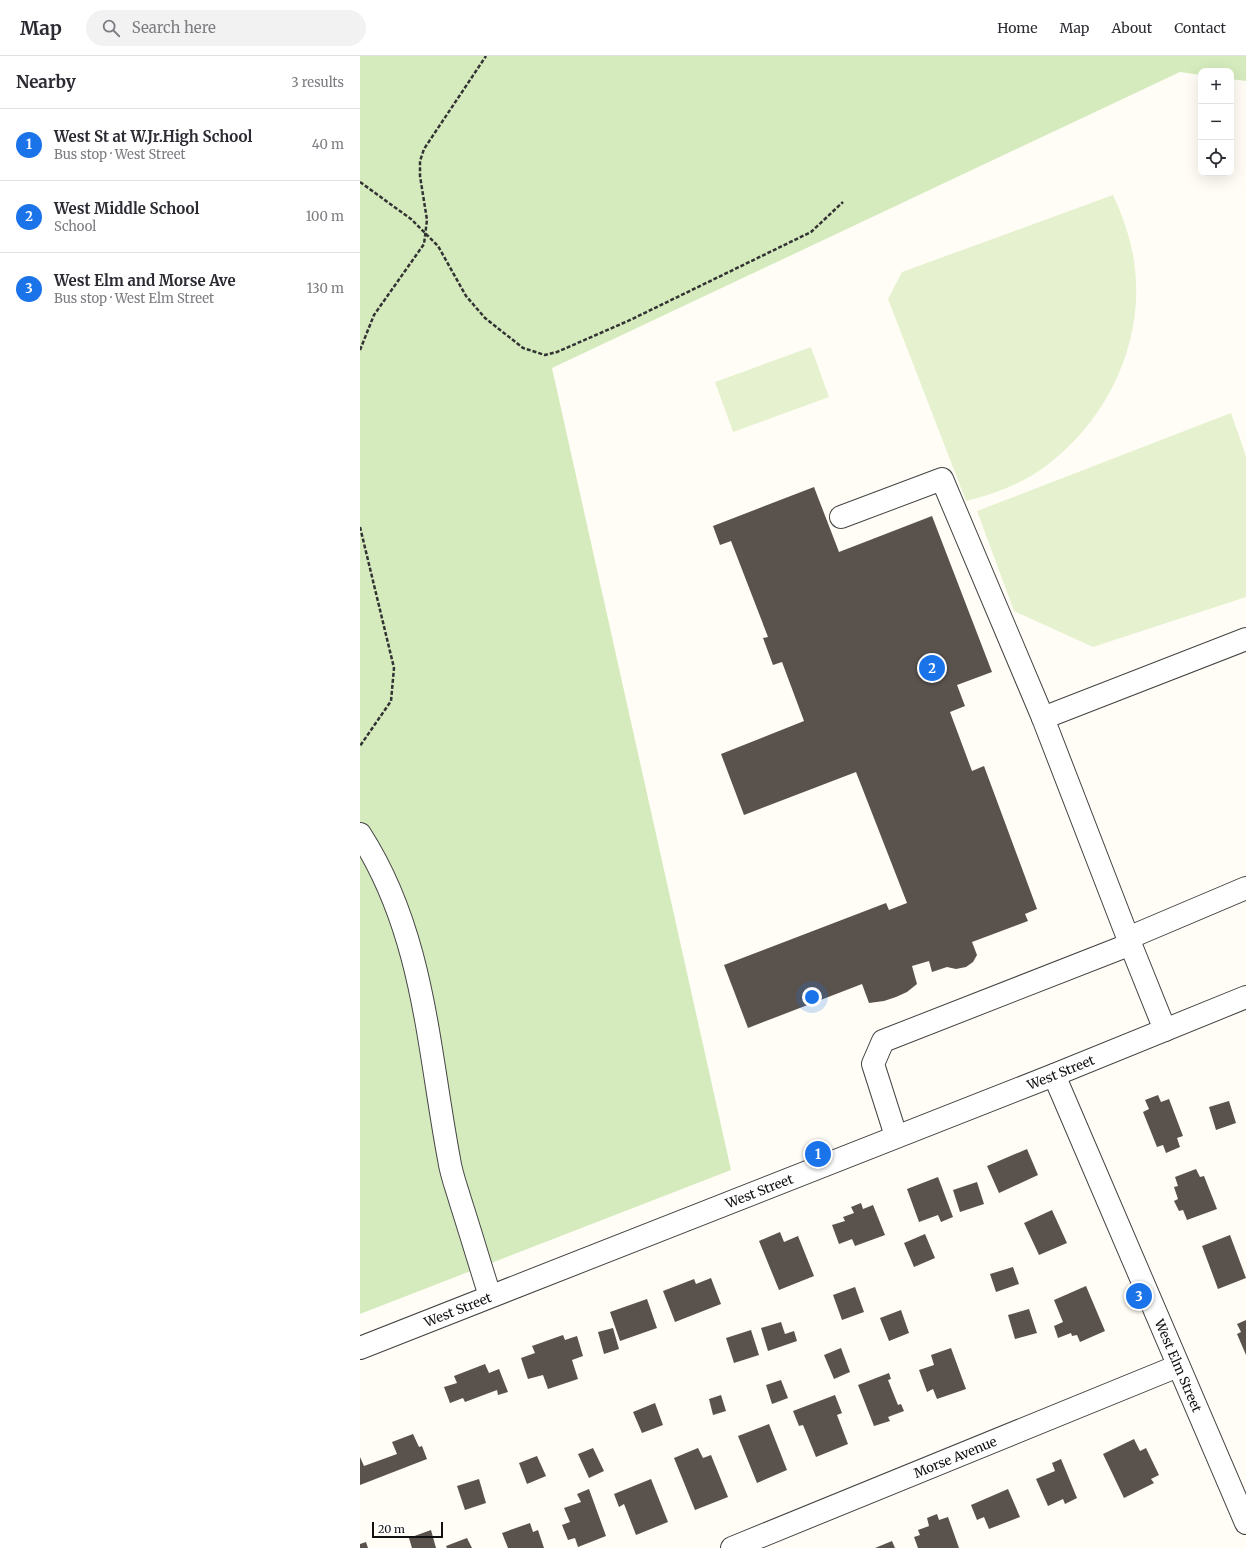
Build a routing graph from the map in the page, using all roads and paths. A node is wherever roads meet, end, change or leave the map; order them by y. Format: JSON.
{"nodes":[{"id":1,"x":486,"y":56,"type":"edge"},
{"id":2,"x":360,"y":182,"type":"edge"},
{"id":3,"x":843,"y":202,"type":"dead end"},
{"id":4,"x":426,"y":234,"type":"junction"},
{"id":5,"x":360,"y":350,"type":"edge"},
{"id":6,"x":841,"y":517,"type":"dead end"},
{"id":7,"x":360,"y":527,"type":"edge"},
{"id":8,"x":1246,"y":638,"type":"edge"},
{"id":9,"x":1044,"y":718,"type":"junction"},
{"id":10,"x":360,"y":746,"type":"edge"},
{"id":11,"x":360,"y":834,"type":"edge"},
{"id":12,"x":1246,"y":888,"type":"edge"},
{"id":13,"x":1129,"y":941,"type":"junction"},
{"id":14,"x":1246,"y":997,"type":"edge"},
{"id":15,"x":1165,"y":1030,"type":"junction"},
{"id":16,"x":1054,"y":1075,"type":"junction"},
{"id":17,"x":896,"y":1136,"type":"junction"},
{"id":18,"x":490,"y":1296,"type":"junction"},
{"id":19,"x":360,"y":1348,"type":"edge"},
{"id":20,"x":1178,"y":1366,"type":"junction"},
{"id":21,"x":1246,"y":1523,"type":"edge"},
{"id":22,"x":732,"y":1548,"type":"edge"}],
"edges":[{"from":1,"to":4,"type":"path"},
{"from":2,"to":4,"type":"path"},
{"from":3,"to":4,"type":"path"},
{"from":4,"to":5,"type":"path"},
{"from":6,"to":9,"type":"street"},
{"from":7,"to":10,"type":"path"},
{"from":8,"to":9,"type":"street"},
{"from":9,"to":13,"type":"street"},
{"from":11,"to":18,"type":"street"},
{"from":12,"to":13,"type":"street"},
{"from":13,"to":15,"type":"street"},
{"from":13,"to":17,"type":"street"},
{"from":14,"to":15,"type":"street","name":"West Street"},
{"from":15,"to":16,"type":"street","name":"West Street"},
{"from":16,"to":17,"type":"street","name":"West Street"},
{"from":16,"to":20,"type":"street","name":"West Elm Street"},
{"from":17,"to":18,"type":"street","name":"West Street"},
{"from":18,"to":19,"type":"street","name":"West Street"},
{"from":20,"to":21,"type":"street","name":"West Elm Street"},
{"from":20,"to":22,"type":"street","name":"Morse Avenue"}]}
